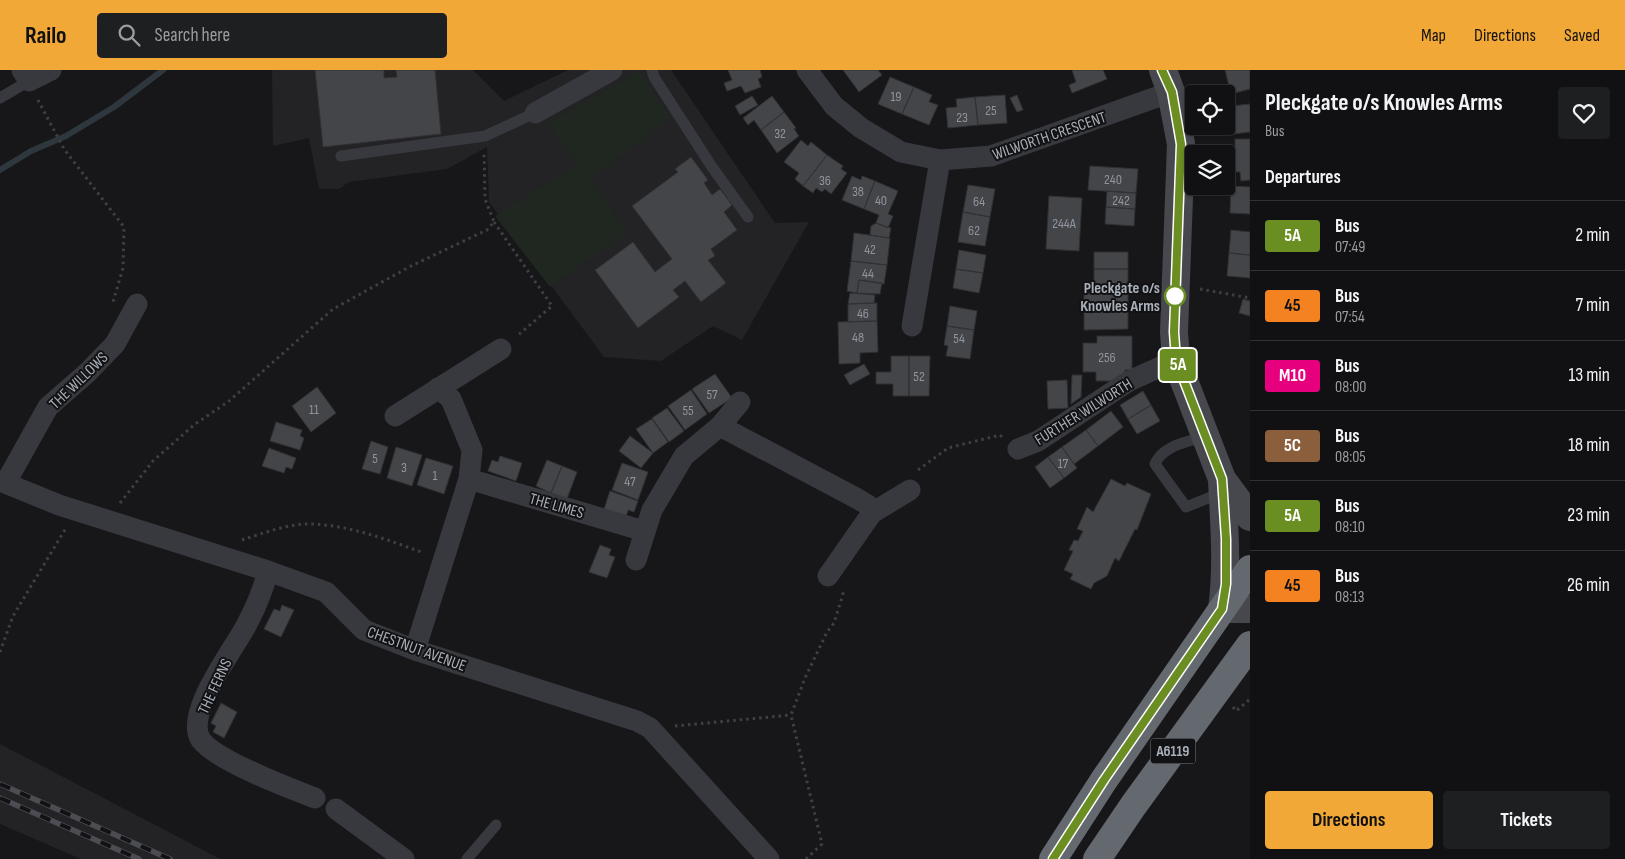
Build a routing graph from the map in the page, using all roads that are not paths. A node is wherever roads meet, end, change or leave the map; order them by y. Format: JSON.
{"nodes":[{"id":1,"x":52,"y":70,"type":"edge"},
{"id":2,"x":612,"y":70,"type":"edge"},
{"id":3,"x":652,"y":70,"type":"edge"},
{"id":4,"x":807,"y":70,"type":"edge"},
{"id":5,"x":26,"y":76,"type":"edge"},
{"id":6,"x":1167,"y":81,"type":"edge"},
{"id":7,"x":0,"y":98,"type":"edge"},
{"id":8,"x":535,"y":113,"type":"joint"},
{"id":9,"x":341,"y":156,"type":"dead end"},
{"id":10,"x":940,"y":160,"type":"junction"},
{"id":11,"x":748,"y":217,"type":"dead end"},
{"id":12,"x":134,"y":309,"type":"road end"},
{"id":13,"x":912,"y":326,"type":"dead end"},
{"id":14,"x":501,"y":349,"type":"road end"},
{"id":15,"x":1176,"y":360,"type":"junction"},
{"id":16,"x":438,"y":388,"type":"junction"},
{"id":17,"x":740,"y":402,"type":"dead end"},
{"id":18,"x":395,"y":416,"type":"dead end"},
{"id":19,"x":720,"y":426,"type":"junction"},
{"id":20,"x":1206,"y":436,"type":"junction"},
{"id":21,"x":1018,"y":449,"type":"road end"},
{"id":22,"x":469,"y":479,"type":"junction"},
{"id":23,"x":3,"y":481,"type":"edge"},
{"id":24,"x":1231,"y":486,"type":"edge"},
{"id":25,"x":910,"y":490,"type":"dead end"},
{"id":26,"x":872,"y":513,"type":"junction"},
{"id":27,"x":1250,"y":517,"type":"edge"},
{"id":28,"x":644,"y":531,"type":"junction"},
{"id":29,"x":636,"y":560,"type":"dead end"},
{"id":30,"x":1250,"y":569,"type":"edge"},
{"id":31,"x":268,"y":571,"type":"junction"},
{"id":32,"x":828,"y":576,"type":"road end"},
{"id":33,"x":1222,"y":609,"type":"junction"},
{"id":34,"x":1250,"y":609,"type":"edge"},
{"id":35,"x":1250,"y":645,"type":"edge"},
{"id":36,"x":415,"y":650,"type":"junction"},
{"id":37,"x":315,"y":798,"type":"dead end"},
{"id":38,"x":336,"y":809,"type":"dead end"},
{"id":39,"x":496,"y":825,"type":"dead end"},
{"id":40,"x":404,"y":859,"type":"edge"},
{"id":41,"x":467,"y":859,"type":"edge"},
{"id":42,"x":769,"y":859,"type":"edge"},
{"id":43,"x":1053,"y":859,"type":"edge"},
{"id":44,"x":1097,"y":859,"type":"edge"}],
"edges":[{"from":1,"to":5,"type":"street"},
{"from":2,"to":8,"type":"street"},
{"from":3,"to":11,"type":"lane"},
{"from":4,"to":10,"type":"street","name":"WILWORTH CRESCENT"},
{"from":5,"to":7,"type":"lane"},
{"from":6,"to":10,"type":"street","name":"WILWORTH CRESCENT"},
{"from":6,"to":15,"type":"main road"},
{"from":8,"to":9,"type":"lane"},
{"from":10,"to":13,"type":"street"},
{"from":12,"to":23,"type":"street","name":"THE WILLOWS"},
{"from":14,"to":16,"type":"street"},
{"from":15,"to":20,"type":"main road"},
{"from":15,"to":21,"type":"street","name":"FURTHER WILWORTH"},
{"from":16,"to":18,"type":"street"},
{"from":16,"to":22,"type":"street"},
{"from":17,"to":19,"type":"street"},
{"from":19,"to":26,"type":"street"},
{"from":19,"to":28,"type":"street"},
{"from":20,"to":24,"type":"main road"},
{"from":20,"to":24,"type":"lane"},
{"from":22,"to":28,"type":"street","name":"THE LIMES"},
{"from":22,"to":36,"type":"street"},
{"from":23,"to":31,"type":"street","name":"CHESTNUT AVENUE"},
{"from":24,"to":27,"type":"main road"},
{"from":24,"to":33,"type":"main road"},
{"from":25,"to":26,"type":"street"},
{"from":26,"to":32,"type":"street"},
{"from":28,"to":29,"type":"street"},
{"from":30,"to":33,"type":"highway","number":"A6119"},
{"from":31,"to":36,"type":"street","name":"CHESTNUT AVENUE"},
{"from":31,"to":37,"type":"street","name":"THE FERNS"},
{"from":33,"to":34,"type":"main road"},
{"from":33,"to":43,"type":"highway","number":"A6119"},
{"from":35,"to":44,"type":"highway","number":"A6119"},
{"from":36,"to":42,"type":"street","name":"CHESTNUT AVENUE"},
{"from":38,"to":40,"type":"street"},
{"from":39,"to":41,"type":"lane"}]}
